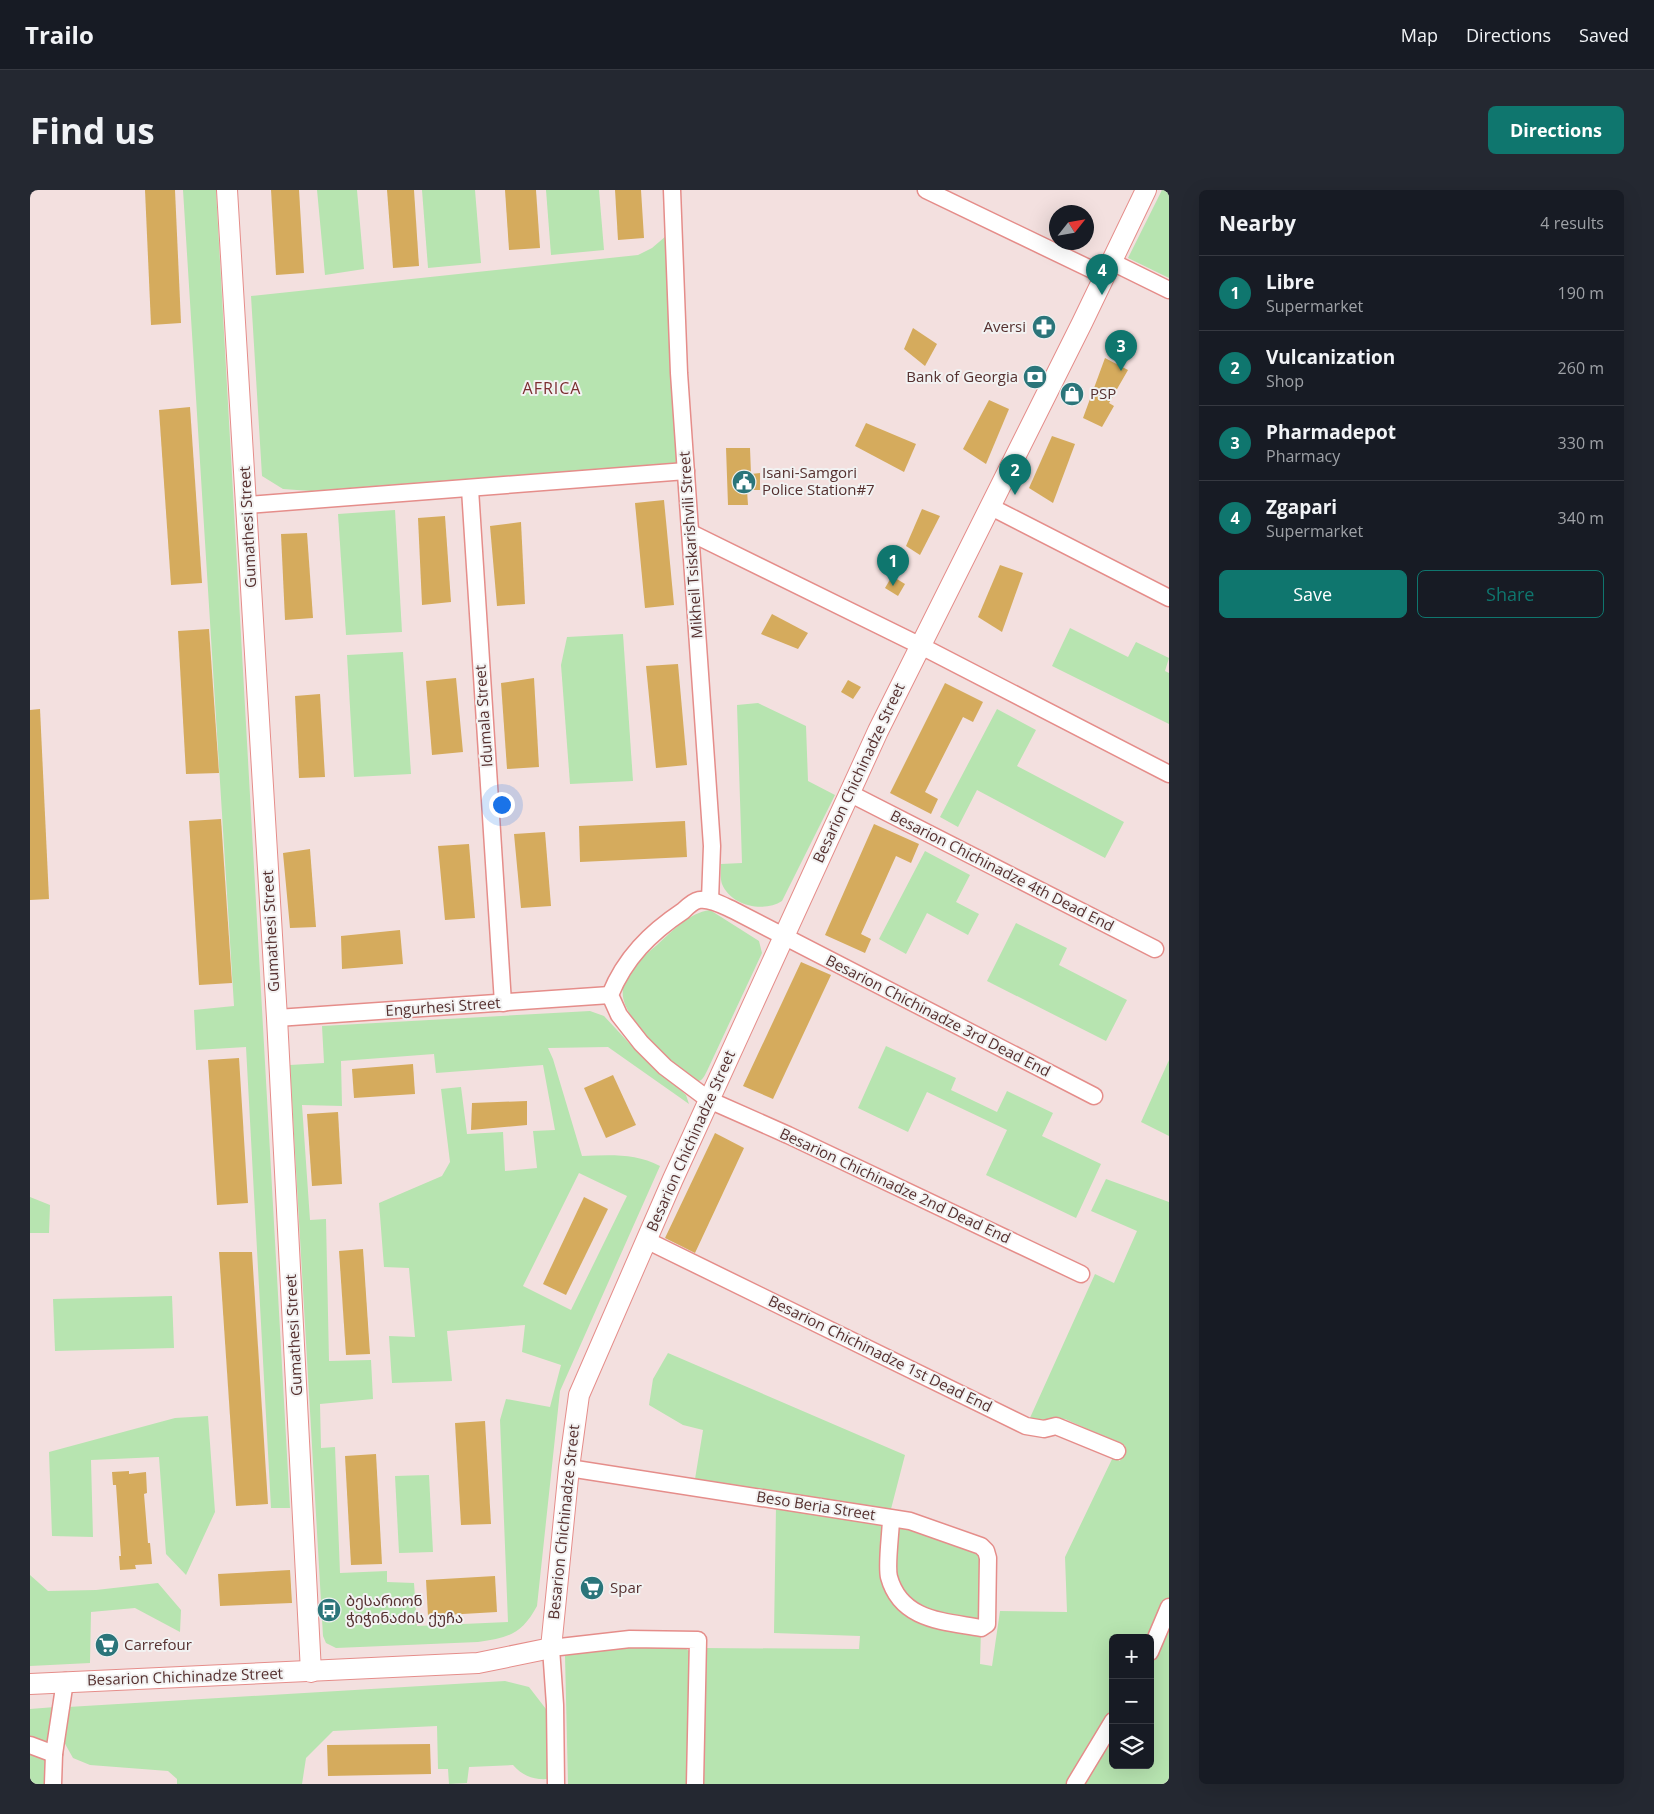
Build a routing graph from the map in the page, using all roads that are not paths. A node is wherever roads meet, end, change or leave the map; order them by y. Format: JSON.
{"nodes":[{"id":1,"x":227,"y":190,"type":"edge"},
{"id":2,"x":672,"y":190,"type":"edge"},
{"id":3,"x":926,"y":190,"type":"edge"},
{"id":4,"x":1146,"y":190,"type":"edge"},
{"id":5,"x":1108,"y":269,"type":"junction"},
{"id":6,"x":1169,"y":290,"type":"edge"},
{"id":7,"x":686,"y":471,"type":"junction"},
{"id":8,"x":470,"y":489,"type":"junction"},
{"id":9,"x":246,"y":505,"type":"junction"},
{"id":10,"x":990,"y":507,"type":"junction"},
{"id":11,"x":691,"y":533,"type":"junction"},
{"id":12,"x":1169,"y":598,"type":"edge"},
{"id":13,"x":921,"y":646,"type":"junction"},
{"id":14,"x":1169,"y":774,"type":"edge"},
{"id":15,"x":849,"y":793,"type":"junction"},
{"id":16,"x":710,"y":900,"type":"junction"},
{"id":17,"x":782,"y":937,"type":"junction"},
{"id":18,"x":1155,"y":949,"type":"dead end"},
{"id":19,"x":610,"y":995,"type":"junction"},
{"id":20,"x":503,"y":1003,"type":"junction"},
{"id":21,"x":277,"y":1018,"type":"junction"},
{"id":22,"x":1094,"y":1096,"type":"dead end"},
{"id":23,"x":709,"y":1100,"type":"junction"},
{"id":24,"x":646,"y":1240,"type":"junction"},
{"id":25,"x":1081,"y":1274,"type":"dead end"},
{"id":26,"x":1117,"y":1451,"type":"dead end"},
{"id":27,"x":569,"y":1468,"type":"junction"},
{"id":28,"x":892,"y":1518,"type":"junction"},
{"id":29,"x":1169,"y":1607,"type":"edge"},
{"id":30,"x":1154,"y":1643,"type":"edge"},
{"id":31,"x":551,"y":1648,"type":"junction"},
{"id":32,"x":311,"y":1672,"type":"junction"},
{"id":33,"x":65,"y":1681,"type":"junction"},
{"id":34,"x":30,"y":1684,"type":"edge"},
{"id":35,"x":1111,"y":1724,"type":"edge"},
{"id":36,"x":30,"y":1745,"type":"edge"},
{"id":37,"x":54,"y":1754,"type":"junction"},
{"id":38,"x":52,"y":1784,"type":"edge"},
{"id":39,"x":556,"y":1784,"type":"edge"},
{"id":40,"x":695,"y":1784,"type":"edge"},
{"id":41,"x":1075,"y":1784,"type":"edge"}],
"edges":[{"from":1,"to":9,"type":"street","name":"Gumathesi Street"},
{"from":2,"to":7,"type":"street","name":"Mikheil Tsiskarishvili Street"},
{"from":3,"to":5,"type":"street"},
{"from":4,"to":5,"type":"street","name":"Besarion Chichinadze Street"},
{"from":5,"to":6,"type":"street"},
{"from":5,"to":10,"type":"street","name":"Besarion Chichinadze Street"},
{"from":7,"to":8,"type":"street"},
{"from":7,"to":11,"type":"street","name":"Mikheil Tsiskarishvili Street"},
{"from":8,"to":9,"type":"street"},
{"from":8,"to":20,"type":"street","name":"Idumala Street"},
{"from":9,"to":21,"type":"street","name":"Gumathesi Street"},
{"from":10,"to":12,"type":"street"},
{"from":10,"to":13,"type":"street","name":"Besarion Chichinadze Street"},
{"from":11,"to":13,"type":"street"},
{"from":11,"to":16,"type":"street","name":"Mikheil Tsiskarishvili Street"},
{"from":13,"to":14,"type":"street"},
{"from":13,"to":15,"type":"street","name":"Besarion Chichinadze Street"},
{"from":15,"to":17,"type":"street","name":"Besarion Chichinadze Street"},
{"from":15,"to":18,"type":"street","name":"Besarion Chichinadze 4th Dead End"},
{"from":16,"to":17,"type":"street"},
{"from":16,"to":19,"type":"street"},
{"from":17,"to":22,"type":"street","name":"Besarion Chichinadze 3rd Dead End"},
{"from":17,"to":23,"type":"street","name":"Besarion Chichinadze Street"},
{"from":19,"to":20,"type":"street","name":"Engurhesi Street"},
{"from":19,"to":23,"type":"street"},
{"from":20,"to":21,"type":"street","name":"Engurhesi Street"},
{"from":21,"to":32,"type":"street","name":"Gumathesi Street"},
{"from":23,"to":24,"type":"street","name":"Besarion Chichinadze Street"},
{"from":23,"to":25,"type":"street","name":"Besarion Chichinadze 2nd Dead End"},
{"from":24,"to":26,"type":"street","name":"Besarion Chichinadze 1st Dead End"},
{"from":24,"to":27,"type":"street","name":"Besarion Chichinadze Street"},
{"from":27,"to":28,"type":"street","name":"Beso Beria Street"},
{"from":27,"to":31,"type":"street","name":"Besarion Chichinadze Street"},
{"from":28,"to":28,"type":"street","name":"Beso Beria Street"},
{"from":29,"to":30,"type":"street"},
{"from":31,"to":32,"type":"street","name":"Besarion Chichinadze Street"},
{"from":31,"to":39,"type":"street"},
{"from":31,"to":40,"type":"street"},
{"from":32,"to":33,"type":"street","name":"Besarion Chichinadze Street"},
{"from":33,"to":34,"type":"street","name":"Besarion Chichinadze Street"},
{"from":33,"to":37,"type":"street"},
{"from":35,"to":41,"type":"street"},
{"from":36,"to":37,"type":"street"},
{"from":37,"to":38,"type":"street"}]}
